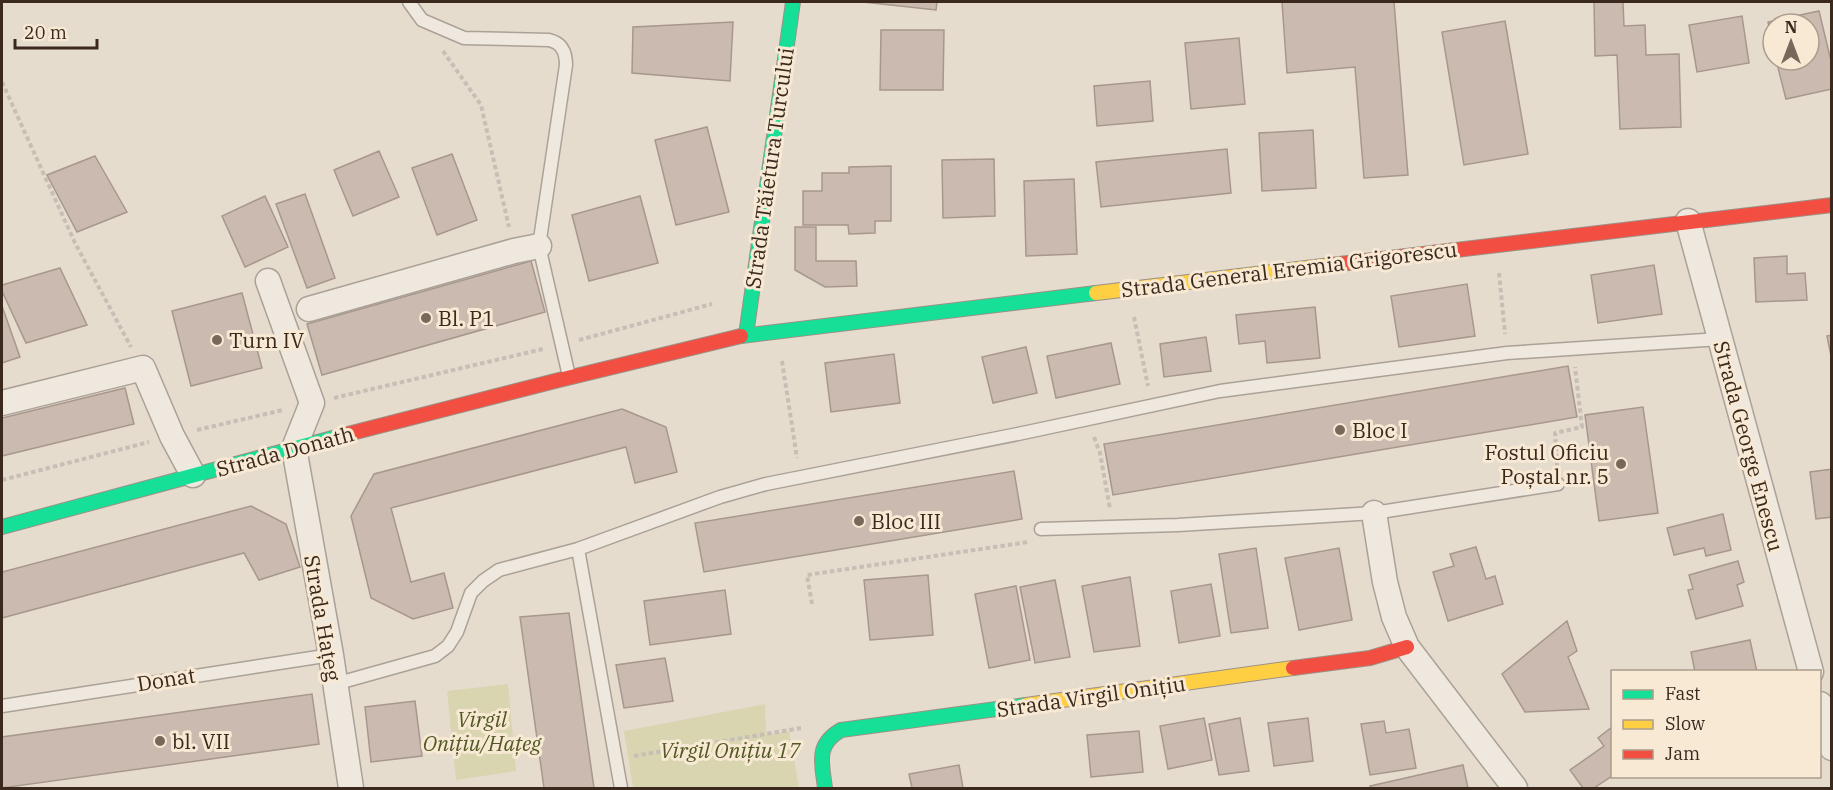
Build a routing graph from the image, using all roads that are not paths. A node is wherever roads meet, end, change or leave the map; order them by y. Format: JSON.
{"nodes":[{"id":1,"x":408,"y":2,"type":"edge"},
{"id":2,"x":793,"y":2,"type":"edge"},
{"id":3,"x":1832,"y":204,"type":"edge"},
{"id":4,"x":1688,"y":221,"type":"junction"},
{"id":5,"x":539,"y":246,"type":"junction"},
{"id":6,"x":268,"y":281,"type":"dead end"},
{"id":7,"x":309,"y":309,"type":"dead end"},
{"id":8,"x":746,"y":335,"type":"junction"},
{"id":9,"x":1720,"y":339,"type":"junction"},
{"id":10,"x":569,"y":378,"type":"junction"},
{"id":11,"x":2,"y":403,"type":"edge"},
{"id":12,"x":294,"y":448,"type":"junction"},
{"id":13,"x":193,"y":475,"type":"junction"},
{"id":14,"x":1558,"y":484,"type":"road end"},
{"id":15,"x":1374,"y":513,"type":"junction"},
{"id":16,"x":2,"y":527,"type":"edge"},
{"id":17,"x":1041,"y":529,"type":"road end"},
{"id":18,"x":578,"y":549,"type":"junction"},
{"id":19,"x":1407,"y":647,"type":"junction"},
{"id":20,"x":331,"y":655,"type":"junction"},
{"id":21,"x":1810,"y":670,"type":"edge"},
{"id":22,"x":335,"y":684,"type":"junction"},
{"id":23,"x":2,"y":706,"type":"edge"},
{"id":24,"x":1821,"y":708,"type":"edge"},
{"id":25,"x":1832,"y":748,"type":"edge"},
{"id":26,"x":351,"y":789,"type":"edge"},
{"id":27,"x":621,"y":789,"type":"edge"},
{"id":28,"x":825,"y":789,"type":"edge"},
{"id":29,"x":1515,"y":789,"type":"edge"}],
"edges":[{"from":1,"to":5,"type":"lane"},
{"from":2,"to":8,"type":"main road","name":"Strada Tăietura Turcului"},
{"from":3,"to":4,"type":"main road","name":"Strada General Eremia Grigorescu"},
{"from":4,"to":8,"type":"main road","name":"Strada General Eremia Grigorescu"},
{"from":4,"to":9,"type":"street","name":"Strada George Enescu"},
{"from":5,"to":7,"type":"street"},
{"from":5,"to":10,"type":"lane"},
{"from":6,"to":12,"type":"street"},
{"from":8,"to":10,"type":"main road","name":"Strada Donath"},
{"from":9,"to":18,"type":"lane"},
{"from":9,"to":21,"type":"street","name":"Strada George Enescu"},
{"from":10,"to":12,"type":"main road","name":"Strada Donath"},
{"from":11,"to":13,"type":"street"},
{"from":12,"to":13,"type":"main road","name":"Strada Donath"},
{"from":12,"to":20,"type":"street","name":"Strada Hațeg"},
{"from":13,"to":16,"type":"main road","name":"Strada Donath"},
{"from":14,"to":15,"type":"lane"},
{"from":15,"to":17,"type":"lane"},
{"from":15,"to":19,"type":"street"},
{"from":18,"to":22,"type":"lane"},
{"from":18,"to":27,"type":"lane"},
{"from":19,"to":28,"type":"main road","name":"Strada Virgil Onițiu"},
{"from":19,"to":29,"type":"street"},
{"from":20,"to":22,"type":"street","name":"Strada Hațeg"},
{"from":20,"to":23,"type":"lane","name":"Donat"},
{"from":22,"to":26,"type":"street","name":"Strada Hațeg"},
{"from":24,"to":25,"type":"street"}]}
